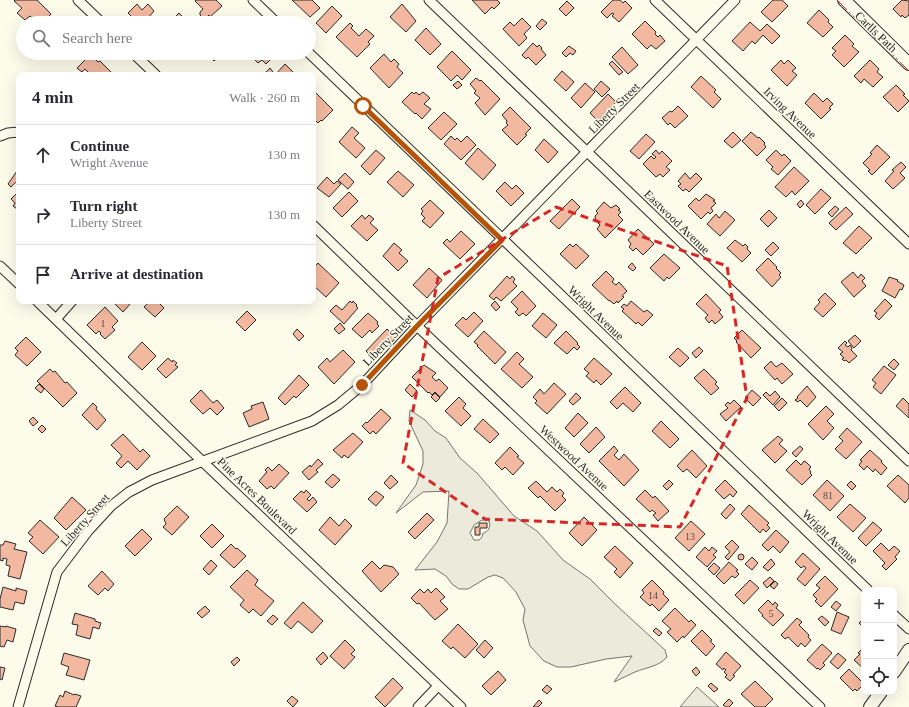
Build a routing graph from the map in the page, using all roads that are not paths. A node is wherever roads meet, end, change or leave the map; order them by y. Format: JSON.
{"nodes":[{"id":1,"x":78,"y":0,"type":"edge"},
{"id":2,"x":254,"y":0,"type":"edge"},
{"id":3,"x":429,"y":0,"type":"edge"},
{"id":4,"x":655,"y":0,"type":"edge"},
{"id":5,"x":735,"y":0,"type":"edge"},
{"id":6,"x":844,"y":0,"type":"edge"},
{"id":7,"x":95,"y":16,"type":"edge"},
{"id":8,"x":270,"y":16,"type":"edge"},
{"id":9,"x":697,"y":41,"type":"junction"},
{"id":10,"x":140,"y":60,"type":"edge"},
{"id":11,"x":316,"y":60,"type":"edge"},
{"id":12,"x":909,"y":64,"type":"edge"},
{"id":13,"x":153,"y":72,"type":"edge"},
{"id":14,"x":16,"y":132,"type":"edge"},
{"id":15,"x":0,"y":136,"type":"edge"},
{"id":16,"x":587,"y":152,"type":"junction"},
{"id":17,"x":316,"y":229,"type":"edge"},
{"id":18,"x":502,"y":240,"type":"junction"},
{"id":19,"x":909,"y":244,"type":"edge"},
{"id":20,"x":0,"y":266,"type":"edge"},
{"id":21,"x":16,"y":281,"type":"edge"},
{"id":22,"x":40,"y":304,"type":"edge"},
{"id":23,"x":69,"y":304,"type":"edge"},
{"id":24,"x":56,"y":319,"type":"junction"},
{"id":25,"x":417,"y":326,"type":"junction"},
{"id":26,"x":909,"y":461,"type":"edge"},
{"id":27,"x":203,"y":462,"type":"junction"},
{"id":28,"x":865,"y":587,"type":"edge"},
{"id":29,"x":897,"y":618,"type":"edge"},
{"id":30,"x":909,"y":629,"type":"edge"},
{"id":31,"x":909,"y":650,"type":"edge"},
{"id":32,"x":897,"y":668,"type":"edge"},
{"id":33,"x":438,"y":686,"type":"junction"},
{"id":34,"x":879,"y":695,"type":"edge"},
{"id":35,"x":18,"y":707,"type":"edge"},
{"id":36,"x":418,"y":707,"type":"edge"},
{"id":37,"x":461,"y":707,"type":"edge"},
{"id":38,"x":820,"y":707,"type":"edge"},
{"id":39,"x":870,"y":707,"type":"edge"}],
"edges":[{"from":1,"to":7,"type":"street"},
{"from":2,"to":8,"type":"street"},
{"from":3,"to":16,"type":"street","name":"Eastwood Avenue"},
{"from":4,"to":9,"type":"street","name":"Irving Avenue"},
{"from":5,"to":9,"type":"street","name":"Liberty Street"},
{"from":6,"to":12,"type":"street","name":"Carlls Path"},
{"from":9,"to":16,"type":"street","name":"Liberty Street"},
{"from":9,"to":19,"type":"street","name":"Irving Avenue"},
{"from":10,"to":13,"type":"street"},
{"from":11,"to":18,"type":"street","name":"Wright Avenue"},
{"from":14,"to":15,"type":"street"},
{"from":16,"to":18,"type":"street","name":"Liberty Street"},
{"from":16,"to":26,"type":"street","name":"Eastwood Avenue"},
{"from":17,"to":25,"type":"street","name":"Westwood Avenue"},
{"from":18,"to":25,"type":"street","name":"Liberty Street"},
{"from":18,"to":28,"type":"street","name":"Wright Avenue"},
{"from":20,"to":21,"type":"street"},
{"from":22,"to":24,"type":"street","name":"Pine Acres Boulevard"},
{"from":23,"to":24,"type":"street"},
{"from":24,"to":27,"type":"street","name":"Pine Acres Boulevard"},
{"from":25,"to":27,"type":"street","name":"Liberty Street"},
{"from":25,"to":38,"type":"street","name":"Westwood Avenue"},
{"from":27,"to":33,"type":"street","name":"Pine Acres Boulevard"},
{"from":27,"to":35,"type":"street","name":"Liberty Street"},
{"from":29,"to":30,"type":"street"},
{"from":31,"to":32,"type":"street"},
{"from":33,"to":36,"type":"street"},
{"from":33,"to":37,"type":"street","name":"Pine Acres Boulevard"},
{"from":34,"to":39,"type":"street"}]}
